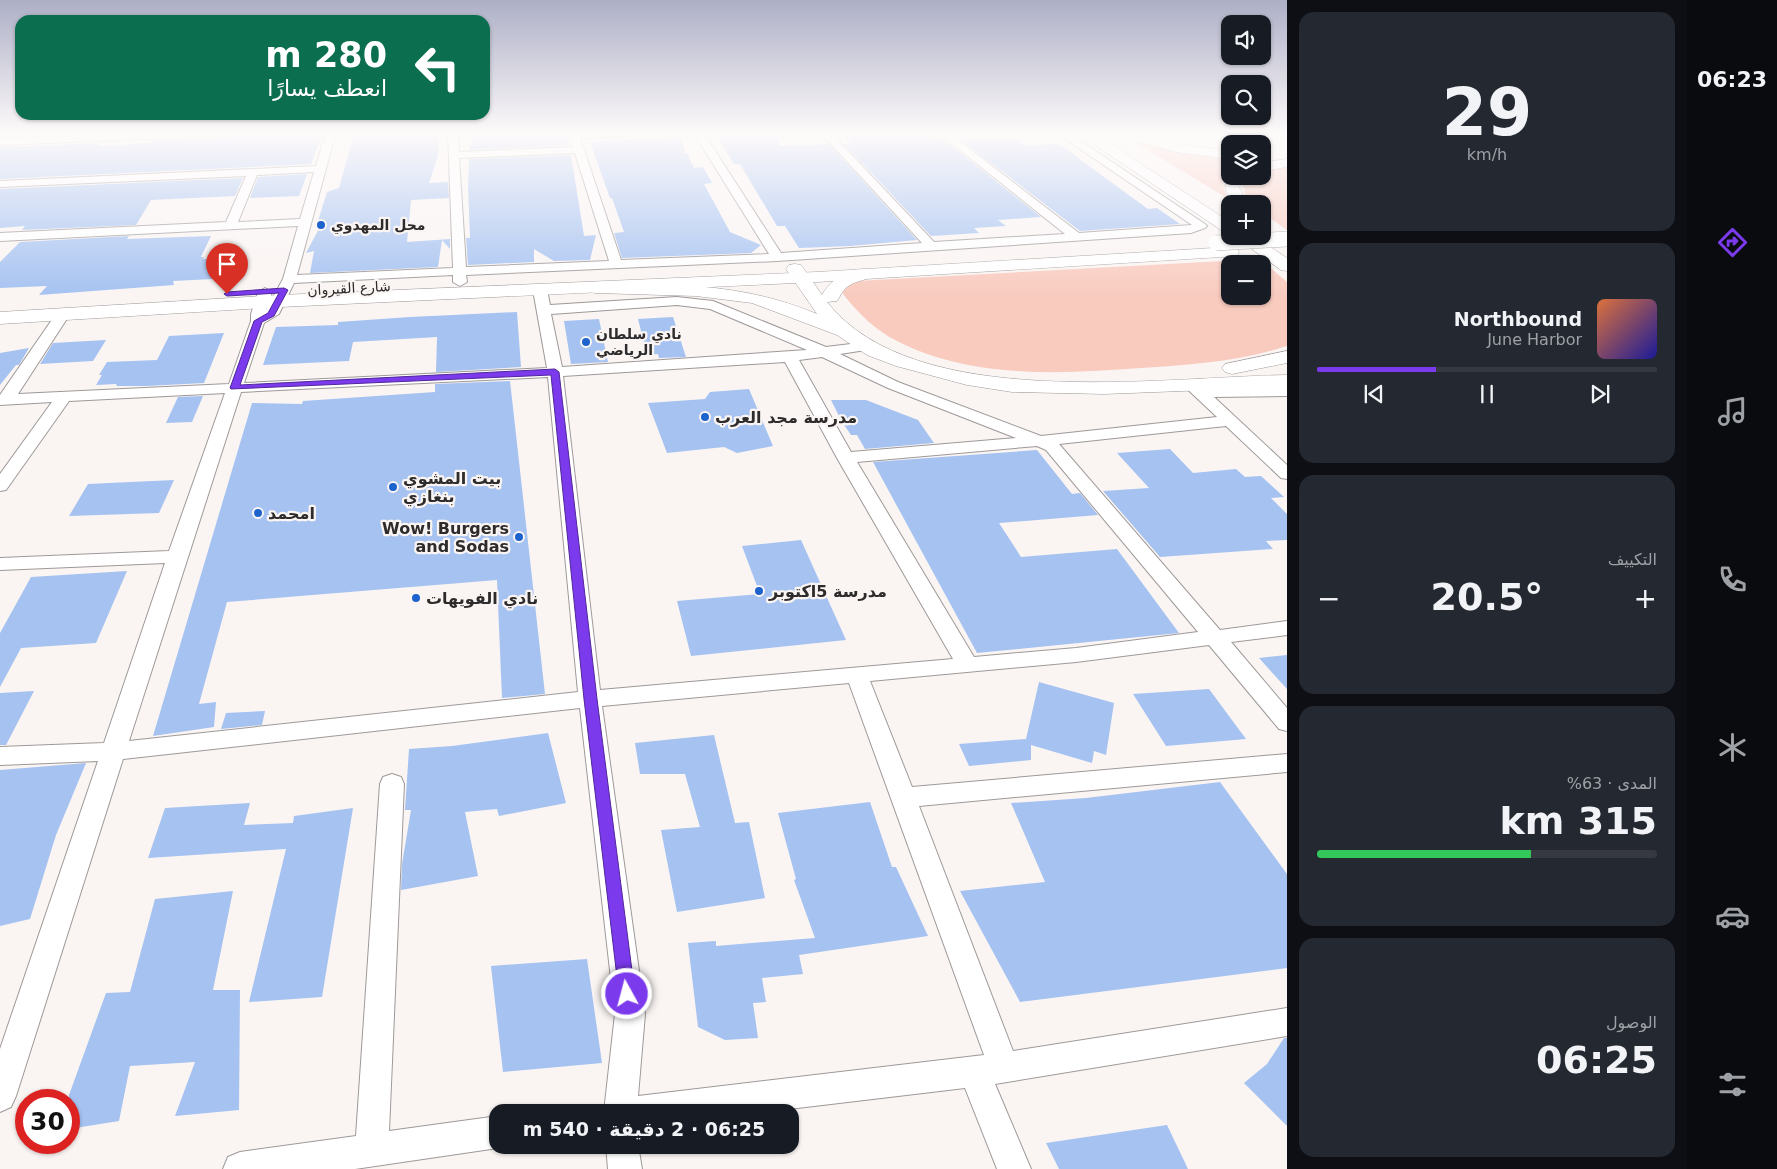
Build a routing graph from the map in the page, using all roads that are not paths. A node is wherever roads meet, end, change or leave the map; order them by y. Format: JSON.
{"nodes":[{"id":1,"x":247,"y":187,"type":"edge"},
{"id":2,"x":316,"y":187,"type":"edge"},
{"id":3,"x":455,"y":187,"type":"edge"},
{"id":4,"x":586,"y":187,"type":"edge"},
{"id":5,"x":732,"y":187,"type":"edge"},
{"id":6,"x":876,"y":187,"type":"edge"},
{"id":7,"x":1012,"y":187,"type":"edge"},
{"id":8,"x":1142,"y":187,"type":"edge"},
{"id":9,"x":1166,"y":187,"type":"edge"},
{"id":10,"x":1191,"y":187,"type":"edge"},
{"id":11,"x":1221,"y":205,"type":"edge"},
{"id":12,"x":304,"y":222,"type":"junction"},
{"id":13,"x":1221,"y":223,"type":"edge"},
{"id":14,"x":232,"y":225,"type":"junction"},
{"id":15,"x":0,"y":237,"type":"edge"},
{"id":16,"x":1076,"y":237,"type":"junction"},
{"id":17,"x":1287,"y":240,"type":"edge"},
{"id":18,"x":1271,"y":242,"type":"edge"},
{"id":19,"x":1259,"y":245,"type":"edge"},
{"id":20,"x":931,"y":246,"type":"junction"},
{"id":21,"x":1224,"y":248,"type":"junction"},
{"id":22,"x":882,"y":250,"type":"junction"},
{"id":23,"x":777,"y":257,"type":"junction"},
{"id":24,"x":1285,"y":259,"type":"edge"},
{"id":25,"x":894,"y":263,"type":"junction"},
{"id":26,"x":806,"y":273,"type":"junction"},
{"id":27,"x":864,"y":274,"type":"junction"},
{"id":28,"x":607,"y":276,"type":"junction"},
{"id":29,"x":459,"y":277,"type":"junction"},
{"id":30,"x":540,"y":290,"type":"junction"},
{"id":31,"x":830,"y":297,"type":"junction"},
{"id":32,"x":273,"y":298,"type":"junction"},
{"id":33,"x":0,"y":308,"type":"edge"},
{"id":34,"x":544,"y":310,"type":"junction"},
{"id":35,"x":63,"y":314,"type":"junction"},
{"id":36,"x":0,"y":318,"type":"edge"},
{"id":37,"x":846,"y":334,"type":"junction"},
{"id":38,"x":866,"y":346,"type":"junction"},
{"id":39,"x":824,"y":352,"type":"junction"},
{"id":40,"x":790,"y":357,"type":"junction"},
{"id":41,"x":1287,"y":357,"type":"edge"},
{"id":42,"x":555,"y":372,"type":"junction"},
{"id":43,"x":1287,"y":381,"type":"edge"},
{"id":44,"x":234,"y":388,"type":"junction"},
{"id":45,"x":1194,"y":389,"type":"junction"},
{"id":46,"x":1287,"y":391,"type":"edge"},
{"id":47,"x":64,"y":397,"type":"junction"},
{"id":48,"x":3,"y":400,"type":"edge"},
{"id":49,"x":1228,"y":421,"type":"junction"},
{"id":50,"x":1039,"y":441,"type":"junction"},
{"id":51,"x":846,"y":458,"type":"junction"},
{"id":52,"x":1287,"y":474,"type":"edge"},
{"id":53,"x":0,"y":486,"type":"edge"},
{"id":54,"x":177,"y":557,"type":"junction"},
{"id":55,"x":0,"y":564,"type":"edge"},
{"id":56,"x":1287,"y":628,"type":"edge"},
{"id":57,"x":1216,"y":637,"type":"junction"},
{"id":58,"x":968,"y":665,"type":"junction"},
{"id":59,"x":857,"y":675,"type":"junction"},
{"id":60,"x":590,"y":699,"type":"junction"},
{"id":61,"x":1287,"y":723,"type":"edge"},
{"id":62,"x":115,"y":751,"type":"junction"},
{"id":63,"x":0,"y":756,"type":"edge"},
{"id":64,"x":1287,"y":763,"type":"edge"},
{"id":65,"x":392,"y":784,"type":"dead end"},
{"id":66,"x":903,"y":798,"type":"junction"},
{"id":67,"x":1287,"y":1022,"type":"edge"},
{"id":68,"x":989,"y":1070,"type":"junction"},
{"id":69,"x":0,"y":1096,"type":"edge"},
{"id":70,"x":621,"y":1104,"type":"edge"},
{"id":71,"x":702,"y":1104,"type":"edge"},
{"id":72,"x":489,"y":1133,"type":"edge"},
{"id":73,"x":372,"y":1151,"type":"junction"},
{"id":74,"x":623,"y":1154,"type":"edge"},
{"id":75,"x":254,"y":1168,"type":"edge"},
{"id":76,"x":625,"y":1169,"type":"edge"},
{"id":77,"x":1014,"y":1169,"type":"edge"}],
"edges":[{"from":1,"to":14,"type":"street"},
{"from":2,"to":12,"type":"street"},
{"from":3,"to":29,"type":"street"},
{"from":4,"to":28,"type":"street"},
{"from":5,"to":23,"type":"street"},
{"from":6,"to":20,"type":"street"},
{"from":7,"to":16,"type":"street"},
{"from":8,"to":16,"type":"street"},
{"from":9,"to":13,"type":"main road"},
{"from":10,"to":11,"type":"main road"},
{"from":12,"to":14,"type":"street"},
{"from":12,"to":32,"type":"street"},
{"from":14,"to":15,"type":"street"},
{"from":16,"to":20,"type":"street"},
{"from":17,"to":21,"type":"main road","bridge":true},
{"from":18,"to":24,"type":"main road"},
{"from":19,"to":24,"type":"main road"},
{"from":20,"to":22,"type":"street"},
{"from":21,"to":24,"type":"main road"},
{"from":21,"to":25,"type":"main road"},
{"from":21,"to":27,"type":"main road"},
{"from":22,"to":23,"type":"street"},
{"from":22,"to":25,"type":"street"},
{"from":23,"to":28,"type":"street"},
{"from":25,"to":26,"type":"main road"},
{"from":26,"to":27,"type":"main road"},
{"from":26,"to":28,"type":"main road"},
{"from":26,"to":31,"type":"main road"},
{"from":26,"to":37,"type":"main road"},
{"from":27,"to":31,"type":"main road"},
{"from":28,"to":29,"type":"main road","name":"شارع القيروان"},
{"from":28,"to":30,"type":"main road"},
{"from":28,"to":37,"type":"main road"},
{"from":29,"to":32,"type":"main road","name":"شارع القيروان"},
{"from":30,"to":32,"type":"main road"},
{"from":30,"to":34,"type":"street"},
{"from":31,"to":41,"type":"main road"},
{"from":32,"to":33,"type":"main road","name":"شارع القيروان"},
{"from":32,"to":35,"type":"main road"},
{"from":32,"to":44,"type":"street"},
{"from":34,"to":39,"type":"street"},
{"from":34,"to":42,"type":"street"},
{"from":35,"to":36,"type":"main road"},
{"from":35,"to":48,"type":"street"},
{"from":37,"to":38,"type":"main road"},
{"from":38,"to":39,"type":"street"},
{"from":38,"to":45,"type":"main road"},
{"from":39,"to":40,"type":"street"},
{"from":39,"to":50,"type":"street"},
{"from":40,"to":42,"type":"street"},
{"from":40,"to":51,"type":"street"},
{"from":42,"to":44,"type":"street"},
{"from":42,"to":60,"type":"street"},
{"from":43,"to":45,"type":"main road"},
{"from":44,"to":47,"type":"street"},
{"from":44,"to":54,"type":"street"},
{"from":45,"to":46,"type":"street"},
{"from":45,"to":49,"type":"street"},
{"from":47,"to":48,"type":"street"},
{"from":47,"to":53,"type":"street"},
{"from":49,"to":50,"type":"street"},
{"from":49,"to":52,"type":"street"},
{"from":50,"to":51,"type":"street"},
{"from":50,"to":57,"type":"street"},
{"from":51,"to":58,"type":"street"},
{"from":54,"to":55,"type":"street"},
{"from":54,"to":62,"type":"street"},
{"from":56,"to":57,"type":"street"},
{"from":57,"to":58,"type":"street"},
{"from":57,"to":61,"type":"street"},
{"from":58,"to":59,"type":"street"},
{"from":59,"to":60,"type":"street"},
{"from":59,"to":66,"type":"street"},
{"from":60,"to":62,"type":"street"},
{"from":60,"to":70,"type":"street"},
{"from":62,"to":63,"type":"street"},
{"from":62,"to":69,"type":"street"},
{"from":64,"to":66,"type":"street"},
{"from":65,"to":73,"type":"street"},
{"from":66,"to":68,"type":"street"},
{"from":67,"to":68,"type":"street"},
{"from":68,"to":71,"type":"street"},
{"from":68,"to":77,"type":"street"},
{"from":72,"to":73,"type":"street"},
{"from":73,"to":75,"type":"street"},
{"from":74,"to":76,"type":"street"}]}
